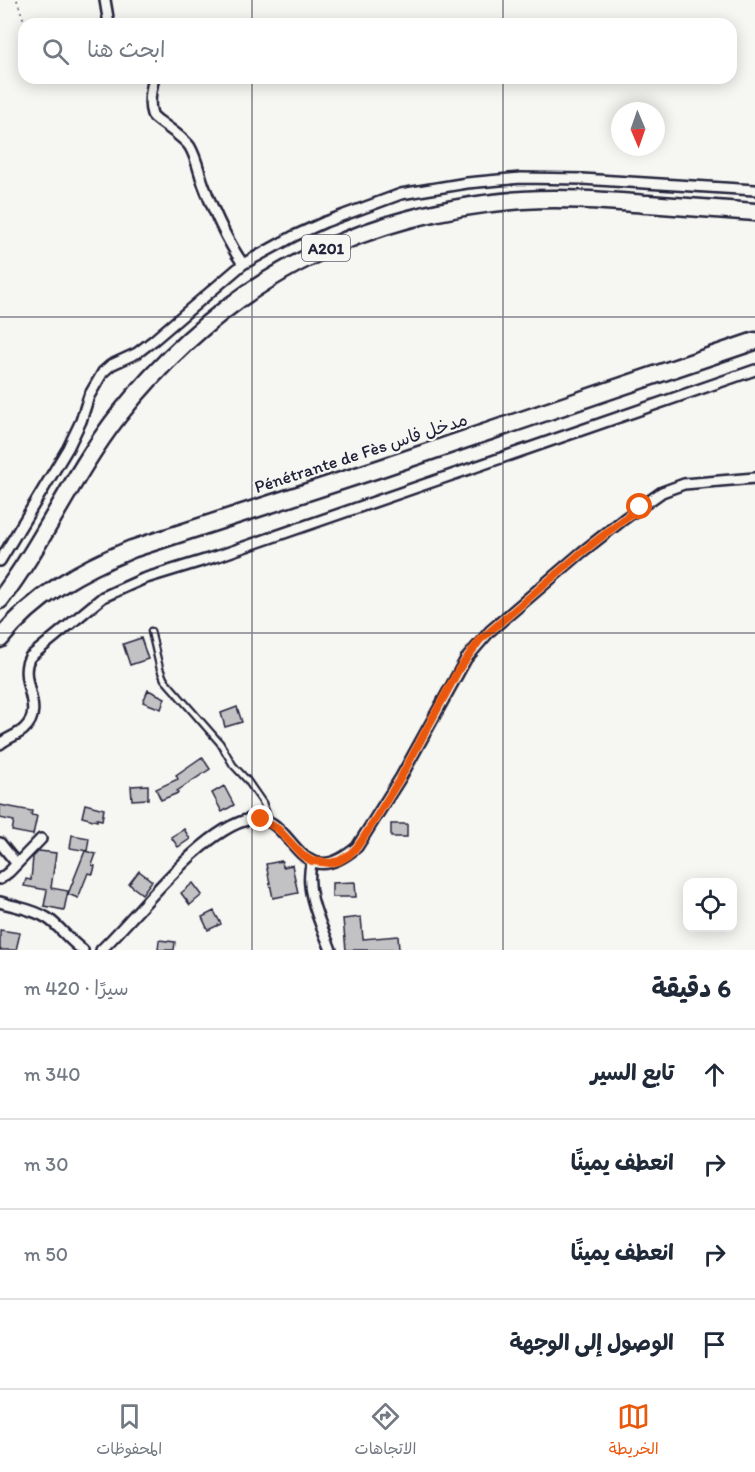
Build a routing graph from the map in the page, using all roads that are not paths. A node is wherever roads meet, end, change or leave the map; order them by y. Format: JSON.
{"nodes":[{"id":1,"x":105,"y":0,"type":"edge"},
{"id":2,"x":108,"y":18,"type":"edge"},
{"id":3,"x":152,"y":84,"type":"edge"},
{"id":4,"x":755,"y":190,"type":"edge"},
{"id":5,"x":755,"y":212,"type":"edge"},
{"id":6,"x":243,"y":264,"type":"junction"},
{"id":7,"x":755,"y":342,"type":"edge"},
{"id":8,"x":755,"y":370,"type":"edge"},
{"id":9,"x":755,"y":478,"type":"edge"},
{"id":10,"x":0,"y":561,"type":"edge"},
{"id":11,"x":0,"y":600,"type":"edge"},
{"id":12,"x":151,"y":631,"type":"dead end"},
{"id":13,"x":0,"y":639,"type":"edge"},
{"id":14,"x":0,"y":744,"type":"edge"},
{"id":15,"x":270,"y":822,"type":"junction"},
{"id":16,"x":41,"y":839,"type":"dead end"},
{"id":17,"x":0,"y":843,"type":"edge"},
{"id":18,"x":312,"y":861,"type":"junction"},
{"id":19,"x":17,"y":864,"type":"junction"},
{"id":20,"x":0,"y":879,"type":"edge"},
{"id":21,"x":0,"y":902,"type":"edge"},
{"id":22,"x":83,"y":950,"type":"edge"},
{"id":23,"x":101,"y":950,"type":"edge"},
{"id":24,"x":331,"y":950,"type":"edge"}],
"edges":[{"from":1,"to":2,"type":"street"},
{"from":3,"to":6,"type":"street"},
{"from":4,"to":6,"type":"street"},
{"from":5,"to":11,"type":"highway","number":"A201"},
{"from":6,"to":10,"type":"street"},
{"from":7,"to":13,"type":"highway","name":"Pénétrante de Fès مدخل فاس"},
{"from":8,"to":14,"type":"street"},
{"from":9,"to":18,"type":"street"},
{"from":12,"to":15,"type":"lane"},
{"from":15,"to":18,"type":"street"},
{"from":15,"to":23,"type":"street"},
{"from":16,"to":19,"type":"street"},
{"from":17,"to":19,"type":"street"},
{"from":18,"to":24,"type":"street"},
{"from":19,"to":20,"type":"street"},
{"from":21,"to":22,"type":"street"}]}
